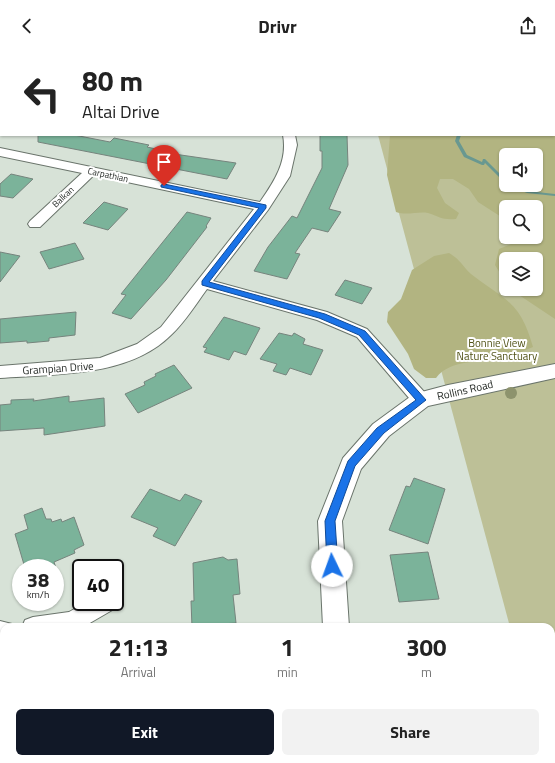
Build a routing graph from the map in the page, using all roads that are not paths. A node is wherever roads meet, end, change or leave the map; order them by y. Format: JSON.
{"nodes":[{"id":1,"x":289,"y":136,"type":"edge"},
{"id":2,"x":0,"y":152,"type":"edge"},
{"id":3,"x":91,"y":171,"type":"junction"},
{"id":4,"x":264,"y":206,"type":"junction"},
{"id":5,"x":35,"y":224,"type":"dead end"},
{"id":6,"x":204,"y":283,"type":"junction"},
{"id":7,"x":555,"y":371,"type":"edge"},
{"id":8,"x":0,"y":372,"type":"edge"},
{"id":9,"x":422,"y":400,"type":"junction"},
{"id":10,"x":92,"y":611,"type":"edge"},
{"id":11,"x":64,"y":623,"type":"edge"},
{"id":12,"x":336,"y":623,"type":"edge"}],
"edges":[{"from":1,"to":4,"type":"street","name":"Grampian Drive"},
{"from":2,"to":3,"type":"street","name":"Carpathian"},
{"from":3,"to":4,"type":"street","name":"Carpathian"},
{"from":3,"to":5,"type":"street","name":"Balkan"},
{"from":4,"to":6,"type":"street","name":"Grampian Drive"},
{"from":6,"to":8,"type":"street","name":"Grampian Drive"},
{"from":6,"to":9,"type":"street"},
{"from":7,"to":9,"type":"street","name":"Rollins Road"},
{"from":9,"to":12,"type":"street","name":"Rollins Road"},
{"from":10,"to":11,"type":"street"}]}
